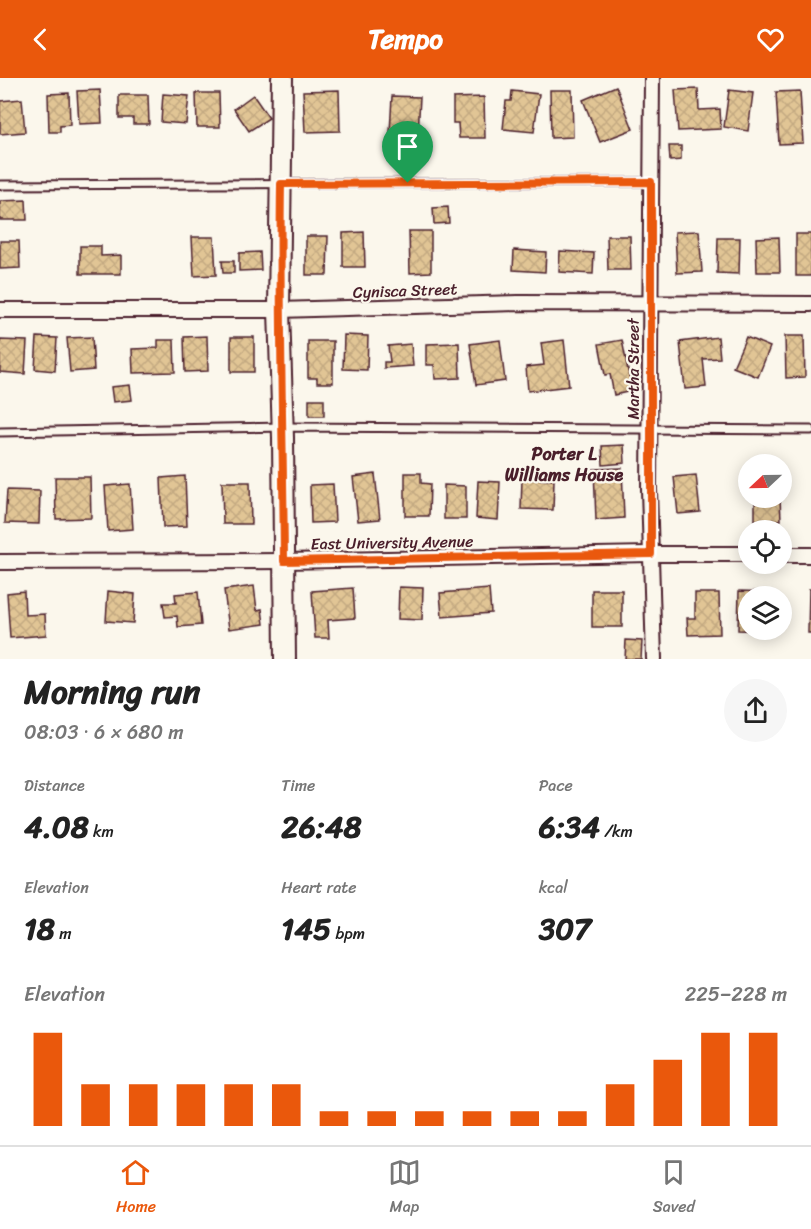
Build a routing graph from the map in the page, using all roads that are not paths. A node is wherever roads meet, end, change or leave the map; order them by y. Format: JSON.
{"nodes":[{"id":1,"x":282,"y":78,"type":"edge"},
{"id":2,"x":652,"y":78,"type":"edge"},
{"id":3,"x":651,"y":182,"type":"junction"},
{"id":4,"x":281,"y":184,"type":"junction"},
{"id":5,"x":0,"y":185,"type":"edge"},
{"id":6,"x":650,"y":303,"type":"junction"},
{"id":7,"x":811,"y":304,"type":"edge"},
{"id":8,"x":0,"y":310,"type":"edge"},
{"id":9,"x":279,"y":310,"type":"junction"},
{"id":10,"x":283,"y":427,"type":"junction"},
{"id":11,"x":650,"y":428,"type":"junction"},
{"id":12,"x":811,"y":430,"type":"edge"},
{"id":13,"x":0,"y":432,"type":"edge"},
{"id":14,"x":651,"y":554,"type":"junction"},
{"id":15,"x":738,"y":554,"type":"edge"},
{"id":16,"x":792,"y":555,"type":"edge"},
{"id":17,"x":811,"y":555,"type":"edge"},
{"id":18,"x":284,"y":561,"type":"junction"},
{"id":19,"x":0,"y":562,"type":"edge"},
{"id":20,"x":285,"y":659,"type":"edge"},
{"id":21,"x":654,"y":659,"type":"edge"}],
"edges":[{"from":1,"to":4,"type":"street"},
{"from":2,"to":3,"type":"street","name":"Martha Street"},
{"from":3,"to":4,"type":"lane"},
{"from":3,"to":6,"type":"street","name":"Martha Street"},
{"from":4,"to":5,"type":"lane"},
{"from":4,"to":9,"type":"street"},
{"from":6,"to":7,"type":"street","name":"Cynisca Street"},
{"from":6,"to":9,"type":"street","name":"Cynisca Street"},
{"from":6,"to":11,"type":"street","name":"Martha Street"},
{"from":8,"to":9,"type":"street","name":"Cynisca Street"},
{"from":9,"to":10,"type":"street"},
{"from":10,"to":11,"type":"lane"},
{"from":10,"to":13,"type":"lane"},
{"from":10,"to":18,"type":"street"},
{"from":11,"to":12,"type":"lane"},
{"from":11,"to":14,"type":"street","name":"Martha Street"},
{"from":14,"to":15,"type":"street","name":"East University Avenue"},
{"from":14,"to":18,"type":"street","name":"East University Avenue"},
{"from":14,"to":21,"type":"street","name":"Martha Street"},
{"from":16,"to":17,"type":"street"},
{"from":18,"to":19,"type":"street","name":"East University Avenue"},
{"from":18,"to":20,"type":"street"}]}
